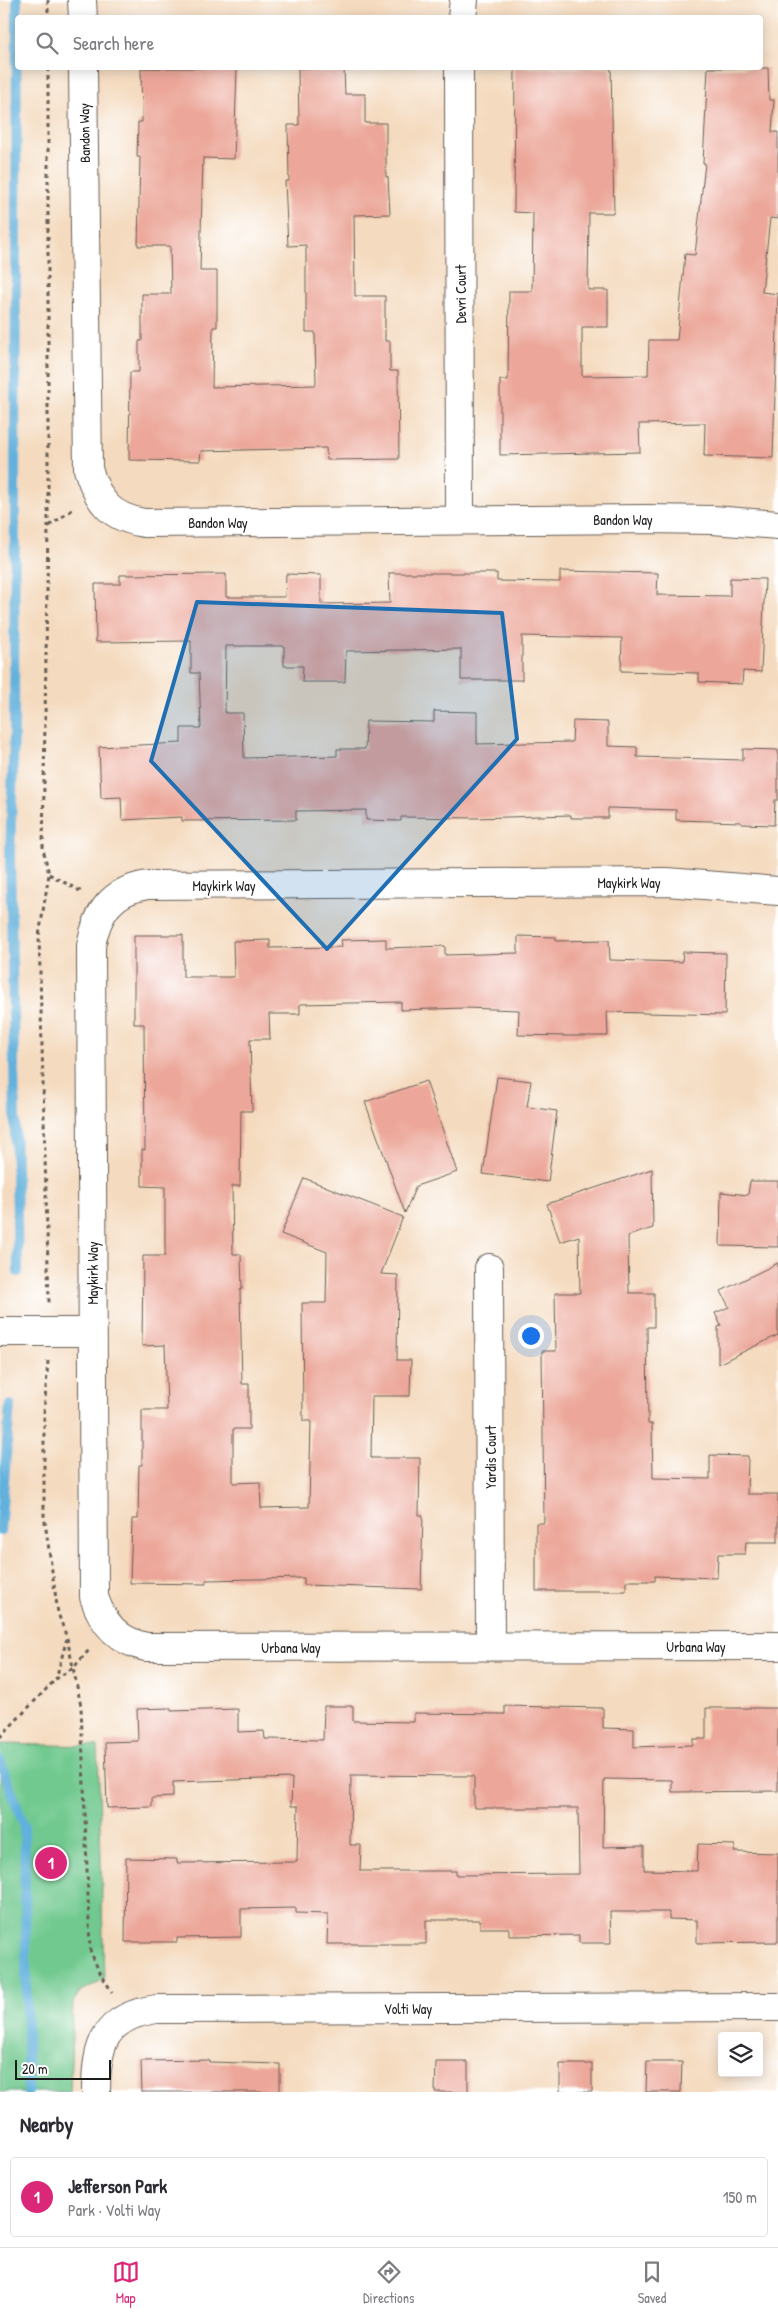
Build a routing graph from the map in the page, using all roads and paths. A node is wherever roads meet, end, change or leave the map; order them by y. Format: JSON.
{"nodes":[{"id":1,"x":48,"y":0,"type":"edge"},
{"id":2,"x":82,"y":0,"type":"edge"},
{"id":3,"x":464,"y":0,"type":"edge"},
{"id":4,"x":48,"y":15,"type":"edge"},
{"id":5,"x":83,"y":15,"type":"edge"},
{"id":6,"x":462,"y":15,"type":"edge"},
{"id":7,"x":48,"y":70,"type":"edge"},
{"id":8,"x":83,"y":70,"type":"edge"},
{"id":9,"x":459,"y":70,"type":"edge"},
{"id":10,"x":460,"y":520,"type":"junction"},
{"id":11,"x":778,"y":525,"type":"edge"},
{"id":12,"x":49,"y":874,"type":"junction"},
{"id":13,"x":778,"y":891,"type":"edge"},
{"id":14,"x":107,"y":905,"type":"junction"},
{"id":15,"x":489,"y":1268,"type":"dead end"},
{"id":16,"x":0,"y":1332,"type":"edge"},
{"id":17,"x":51,"y":1332,"type":"junction"},
{"id":18,"x":92,"y":1332,"type":"junction"},
{"id":19,"x":107,"y":1625,"type":"junction"},
{"id":20,"x":67,"y":1638,"type":"junction"},
{"id":21,"x":778,"y":1646,"type":"edge"},
{"id":22,"x":490,"y":1647,"type":"junction"},
{"id":23,"x":74,"y":1667,"type":"junction"},
{"id":24,"x":56,"y":1679,"type":"junction"},
{"id":25,"x":0,"y":1737,"type":"edge"},
{"id":26,"x":778,"y":2007,"type":"edge"},
{"id":27,"x":127,"y":2017,"type":"junction"},
{"id":28,"x":96,"y":2092,"type":"edge"}],
"edges":[{"from":1,"to":4,"type":"path"},
{"from":2,"to":5,"type":"street"},
{"from":3,"to":6,"type":"street"},
{"from":7,"to":12,"type":"path"},
{"from":8,"to":10,"type":"street","name":"Bandon Way"},
{"from":9,"to":10,"type":"street","name":"Devri Court"},
{"from":10,"to":11,"type":"street","name":"Bandon Way"},
{"from":12,"to":14,"type":"path"},
{"from":12,"to":17,"type":"path"},
{"from":13,"to":14,"type":"street","name":"Maykirk Way"},
{"from":14,"to":18,"type":"street","name":"Maykirk Way"},
{"from":15,"to":22,"type":"street","name":"Yardis Court"},
{"from":16,"to":17,"type":"street"},
{"from":17,"to":18,"type":"street"},
{"from":17,"to":20,"type":"path"},
{"from":18,"to":19,"type":"street","name":"Urbana Way"},
{"from":19,"to":22,"type":"street","name":"Urbana Way"},
{"from":19,"to":23,"type":"path"},
{"from":20,"to":23,"type":"path"},
{"from":20,"to":24,"type":"path"},
{"from":21,"to":22,"type":"street","name":"Urbana Way"},
{"from":23,"to":24,"type":"path"},
{"from":23,"to":27,"type":"path"},
{"from":24,"to":25,"type":"path"},
{"from":26,"to":27,"type":"street","name":"Volti Way"},
{"from":27,"to":28,"type":"street","name":"Volti Way"}]}
